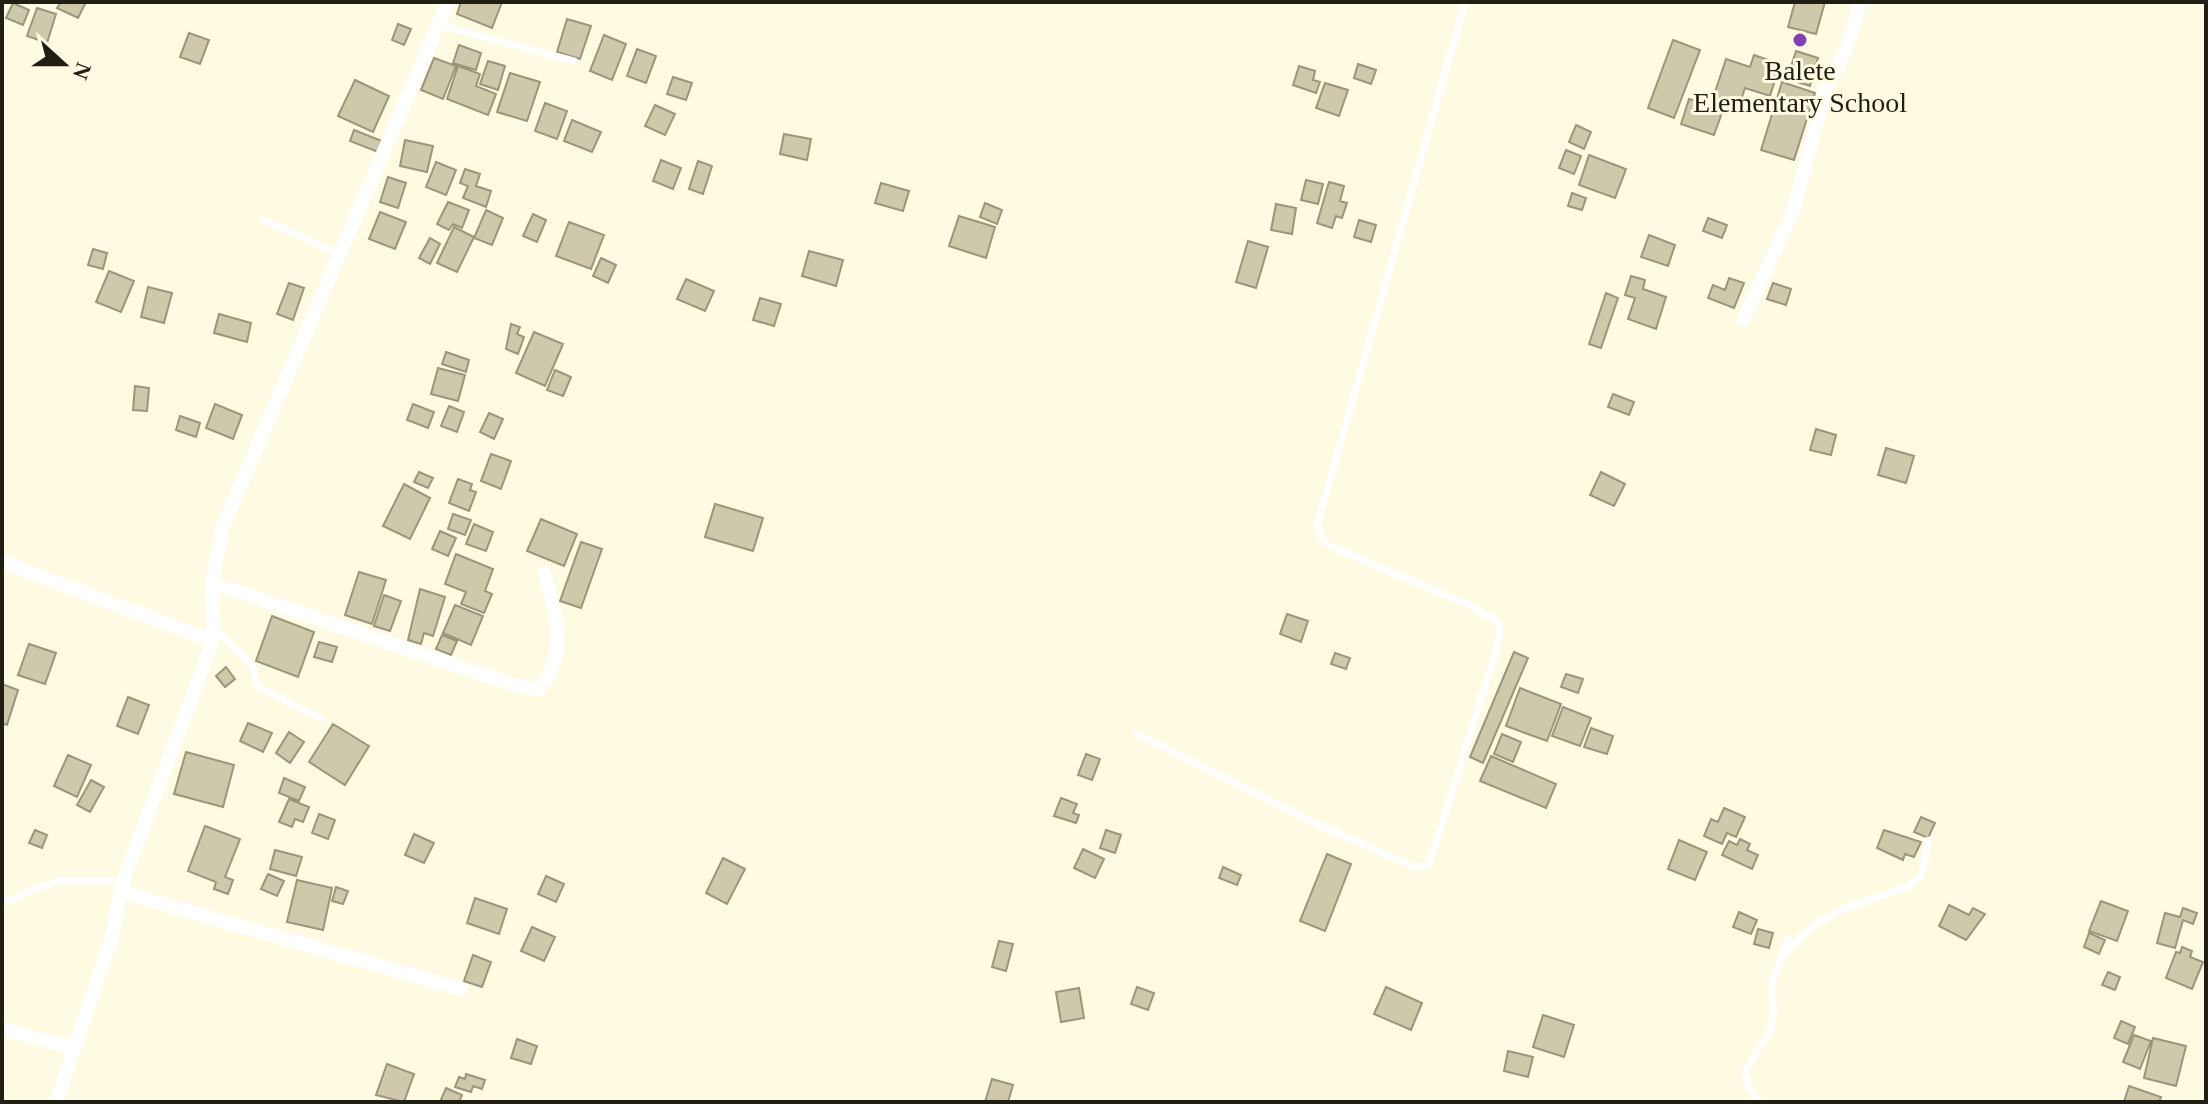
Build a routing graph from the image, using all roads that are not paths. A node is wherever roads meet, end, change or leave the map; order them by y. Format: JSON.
{"nodes":[{"id":1,"x":448,"y":2,"type":"edge"},
{"id":2,"x":1465,"y":2,"type":"edge"},
{"id":3,"x":1861,"y":2,"type":"edge"},
{"id":4,"x":437,"y":25,"type":"junction"},
{"id":5,"x":574,"y":61,"type":"dead end"},
{"id":6,"x":264,"y":220,"type":"dead end"},
{"id":7,"x":339,"y":254,"type":"junction"},
{"id":8,"x":1743,"y":320,"type":"dead end"},
{"id":9,"x":2,"y":562,"type":"edge"},
{"id":10,"x":544,"y":573,"type":"dead end"},
{"id":11,"x":212,"y":583,"type":"junction"},
{"id":12,"x":213,"y":634,"type":"junction"},
{"id":13,"x":321,"y":719,"type":"dead end"},
{"id":14,"x":1136,"y":733,"type":"dead end"},
{"id":15,"x":1928,"y":840,"type":"dead end"},
{"id":16,"x":122,"y":886,"type":"junction"},
{"id":17,"x":2,"y":903,"type":"edge"},
{"id":18,"x":1788,"y":938,"type":"dead end"},
{"id":19,"x":1783,"y":955,"type":"junction"},
{"id":20,"x":461,"y":989,"type":"dead end"},
{"id":21,"x":2,"y":1029,"type":"edge"},
{"id":22,"x":74,"y":1048,"type":"junction"},
{"id":23,"x":56,"y":1102,"type":"edge"},
{"id":24,"x":1759,"y":1102,"type":"edge"}],
"edges":[{"from":1,"to":4,"type":"street"},
{"from":2,"to":14,"type":"lane"},
{"from":3,"to":8,"type":"street"},
{"from":4,"to":5,"type":"lane"},
{"from":4,"to":7,"type":"street"},
{"from":6,"to":7,"type":"lane"},
{"from":7,"to":11,"type":"street"},
{"from":9,"to":12,"type":"street"},
{"from":10,"to":11,"type":"street"},
{"from":11,"to":12,"type":"street"},
{"from":12,"to":13,"type":"lane"},
{"from":12,"to":16,"type":"street"},
{"from":15,"to":19,"type":"lane"},
{"from":16,"to":17,"type":"lane"},
{"from":16,"to":20,"type":"street"},
{"from":16,"to":22,"type":"street"},
{"from":18,"to":19,"type":"lane"},
{"from":19,"to":24,"type":"lane"},
{"from":21,"to":22,"type":"street"},
{"from":22,"to":23,"type":"street"}]}
